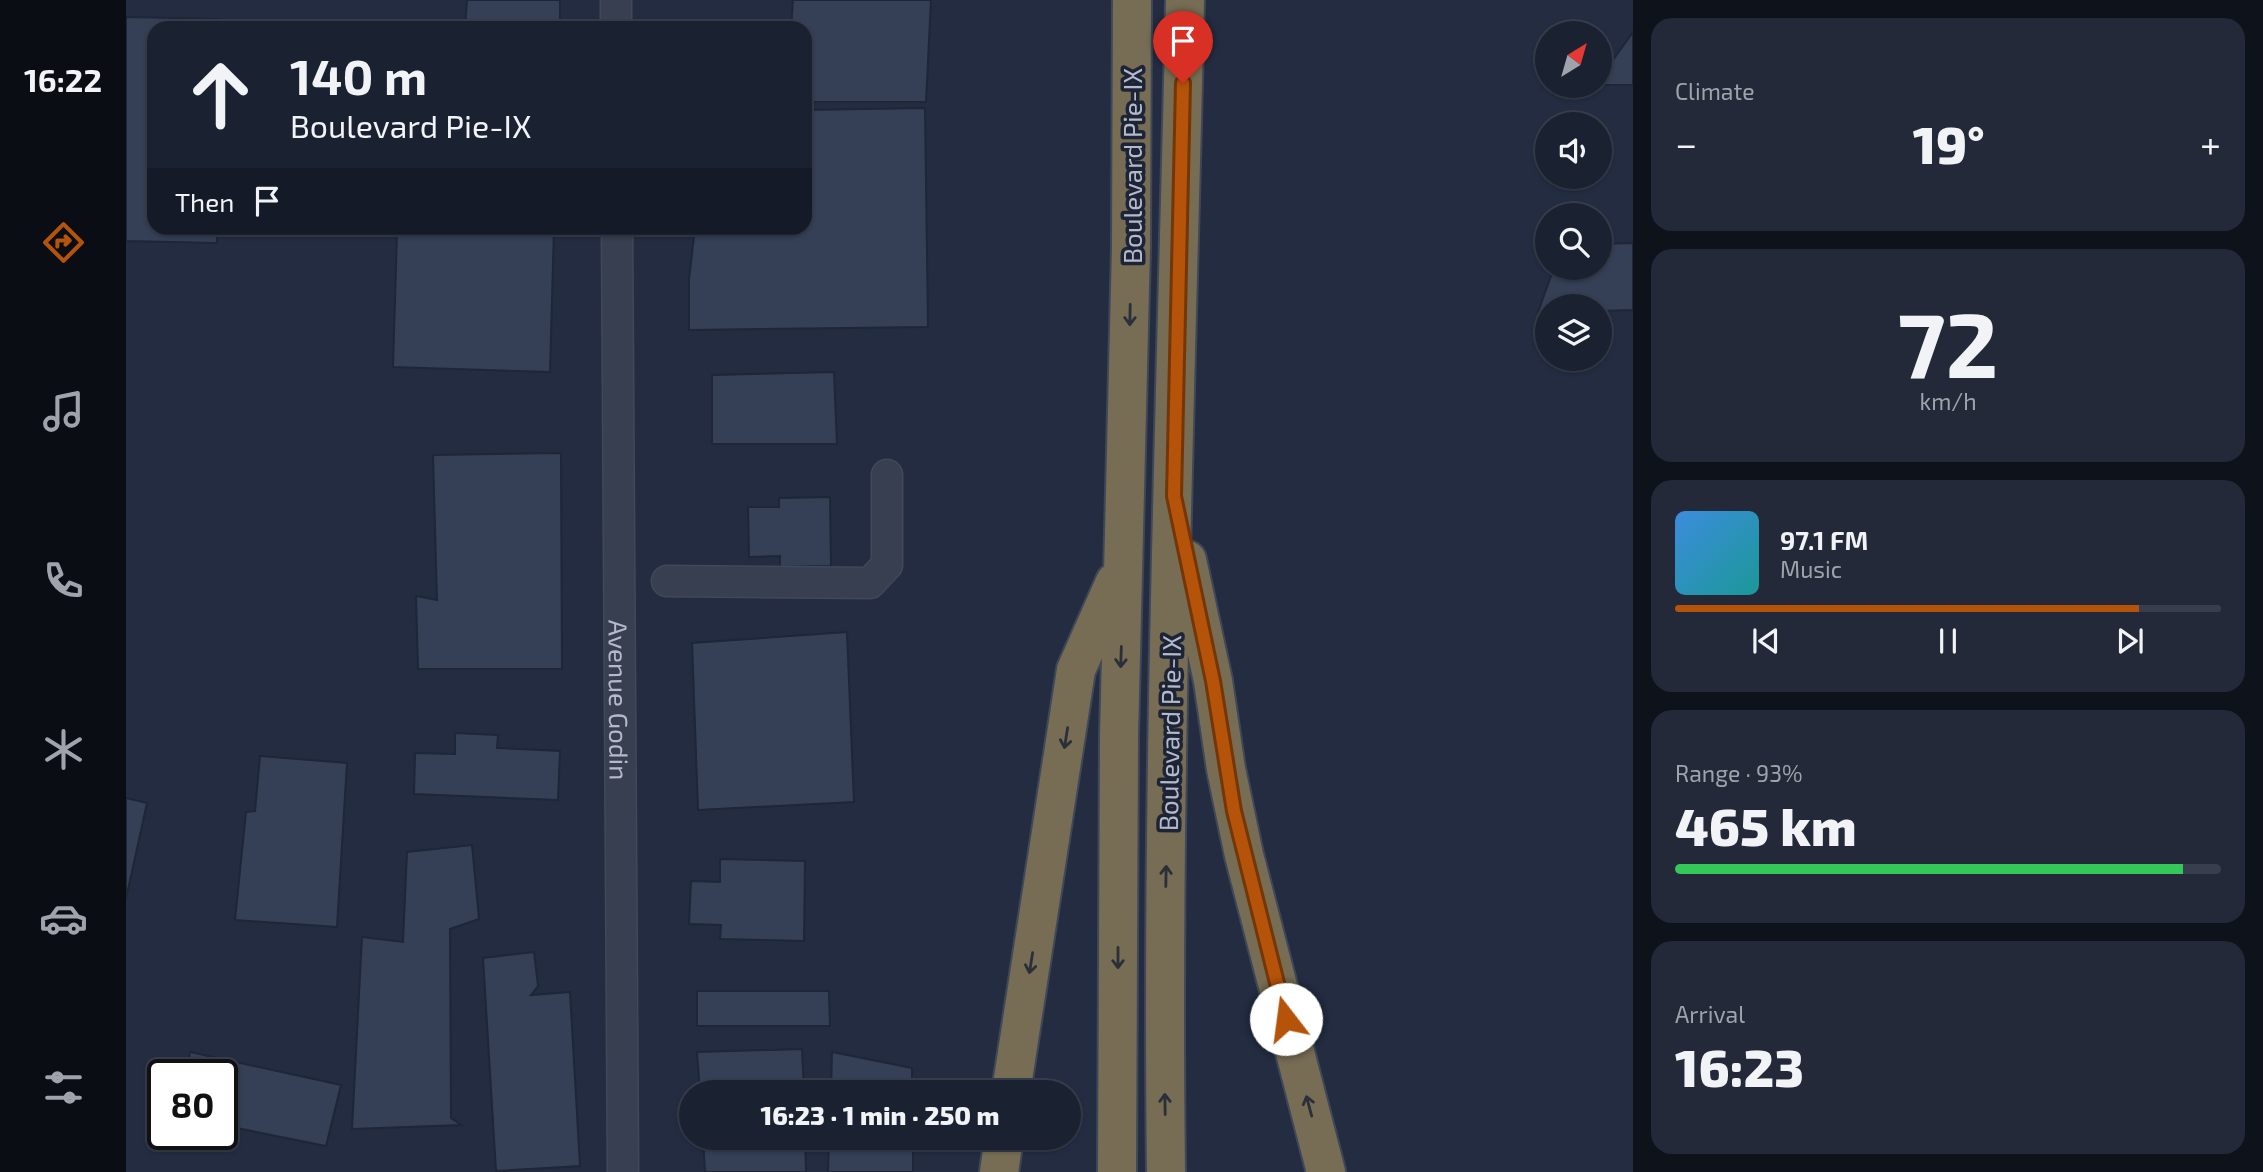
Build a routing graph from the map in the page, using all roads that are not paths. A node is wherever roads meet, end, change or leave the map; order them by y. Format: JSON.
{"nodes":[{"id":1,"x":616,"y":0,"type":"edge"},
{"id":2,"x":1132,"y":0,"type":"edge"},
{"id":3,"x":1185,"y":0,"type":"edge"},
{"id":4,"x":616,"y":21,"type":"edge"},
{"id":5,"x":617,"y":235,"type":"edge"},
{"id":6,"x":887,"y":475,"type":"dead end"},
{"id":7,"x":1174,"y":496,"type":"junction"},
{"id":8,"x":1124,"y":564,"type":"junction"},
{"id":9,"x":667,"y":581,"type":"dead end"},
{"id":10,"x":1013,"y":1080,"type":"edge"},
{"id":11,"x":1002,"y":1150,"type":"edge"},
{"id":12,"x":623,"y":1172,"type":"edge"},
{"id":13,"x":999,"y":1172,"type":"edge"},
{"id":14,"x":1117,"y":1172,"type":"edge"},
{"id":15,"x":1166,"y":1172,"type":"edge"},
{"id":16,"x":1326,"y":1172,"type":"edge"}],
"edges":[{"from":1,"to":4,"type":"street"},
{"from":2,"to":8,"type":"highway","name":"Boulevard Pie-IX","one_way":true},
{"from":3,"to":7,"type":"highway","name":"Boulevard Pie-IX"},
{"from":5,"to":12,"type":"street","name":"Avenue Godin"},
{"from":6,"to":9,"type":"street"},
{"from":15,"to":7,"type":"highway","name":"Boulevard Pie-IX","one_way":true},
{"from":16,"to":7,"type":"highway","one_way":true},
{"from":8,"to":10,"type":"highway","one_way":true},
{"from":8,"to":14,"type":"highway","name":"Boulevard Pie-IX","one_way":true},
{"from":11,"to":13,"type":"highway"}]}
